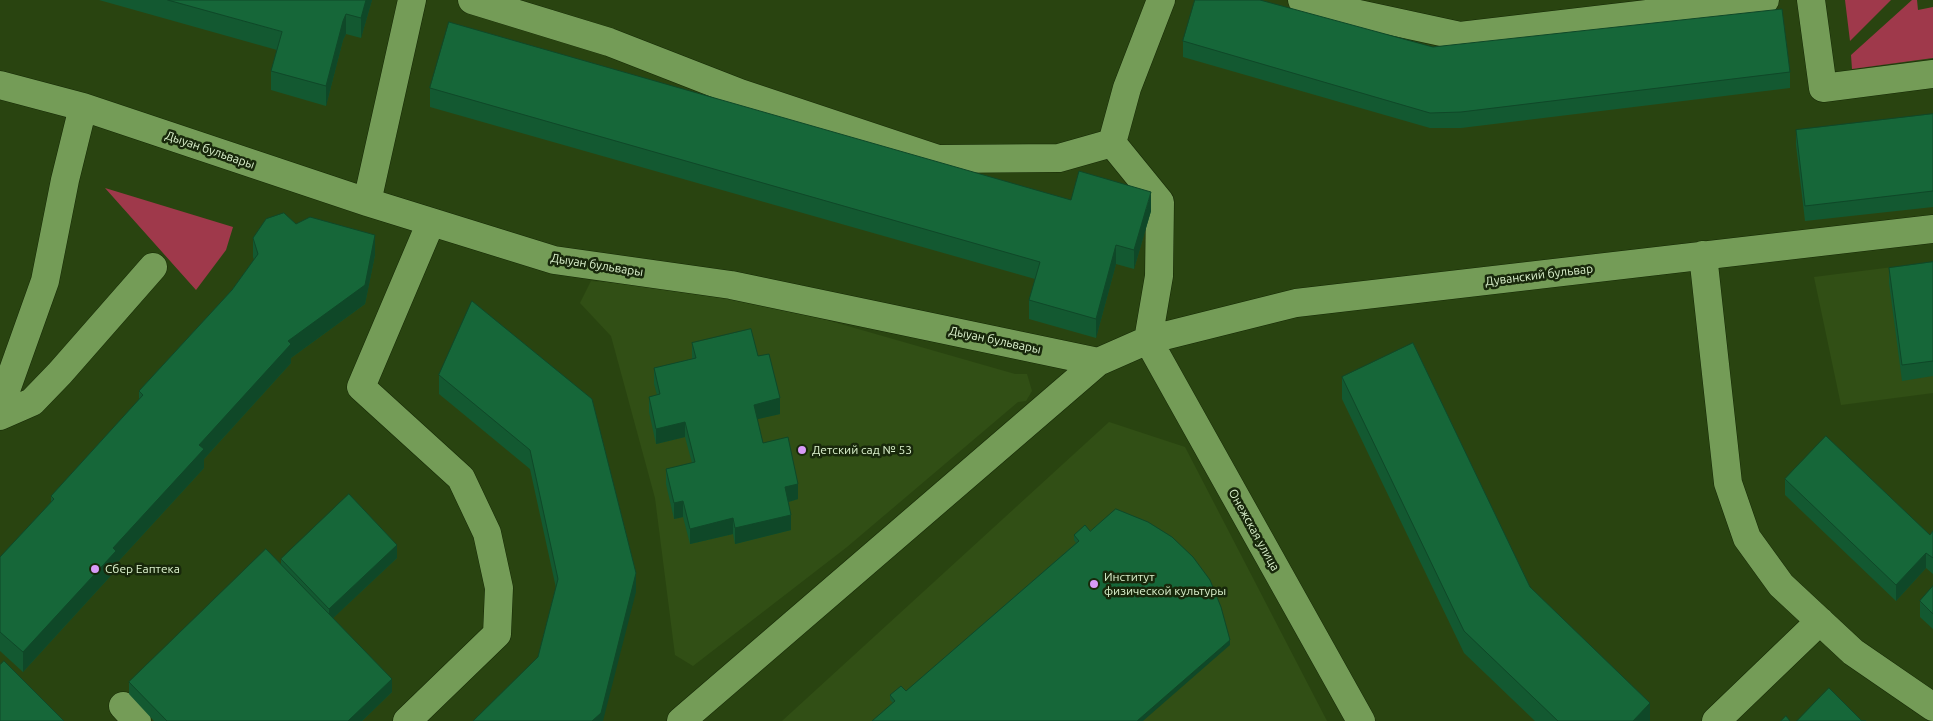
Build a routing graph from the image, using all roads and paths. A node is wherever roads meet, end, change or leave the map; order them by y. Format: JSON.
{"nodes":[{"id":1,"x":412,"y":0,"type":"edge"},
{"id":2,"x":472,"y":0,"type":"edge"},
{"id":3,"x":1161,"y":0,"type":"edge"},
{"id":4,"x":1302,"y":0,"type":"edge"},
{"id":5,"x":1765,"y":0,"type":"edge"},
{"id":6,"x":1811,"y":0,"type":"edge"},
{"id":7,"x":1933,"y":74,"type":"edge"},
{"id":8,"x":0,"y":85,"type":"edge"},
{"id":9,"x":83,"y":107,"type":"junction"},
{"id":10,"x":1112,"y":142,"type":"junction"},
{"id":11,"x":367,"y":202,"type":"junction"},
{"id":12,"x":431,"y":222,"type":"junction"},
{"id":13,"x":1933,"y":229,"type":"edge"},
{"id":14,"x":1703,"y":256,"type":"junction"},
{"id":15,"x":153,"y":267,"type":"dead end"},
{"id":16,"x":1148,"y":340,"type":"junction"},
{"id":17,"x":1098,"y":362,"type":"junction"},
{"id":18,"x":0,"y":407,"type":"edge"},
{"id":19,"x":0,"y":416,"type":"edge"},
{"id":20,"x":1820,"y":621,"type":"junction"},
{"id":21,"x":1933,"y":707,"type":"edge"},
{"id":22,"x":406,"y":721,"type":"edge"},
{"id":23,"x":681,"y":721,"type":"edge"},
{"id":24,"x":1361,"y":721,"type":"edge"},
{"id":25,"x":1716,"y":721,"type":"edge"}],
"edges":[{"from":1,"to":11,"type":"street"},
{"from":2,"to":10,"type":"street"},
{"from":3,"to":10,"type":"street"},
{"from":4,"to":5,"type":"street"},
{"from":6,"to":7,"type":"street"},
{"from":8,"to":9,"type":"street","name":"Дыуан бульвары"},
{"from":9,"to":11,"type":"street","name":"Дыуан бульвары"},
{"from":9,"to":18,"type":"street"},
{"from":10,"to":16,"type":"street"},
{"from":11,"to":12,"type":"street","name":"Дыуан бульвары"},
{"from":12,"to":17,"type":"street","name":"Дыуан бульвары"},
{"from":12,"to":22,"type":"street"},
{"from":13,"to":14,"type":"street","name":"Дуванский бульвар"},
{"from":14,"to":16,"type":"street","name":"Дуванский бульвар"},
{"from":14,"to":20,"type":"street"},
{"from":15,"to":19,"type":"street"},
{"from":16,"to":17,"type":"street"},
{"from":16,"to":24,"type":"street","name":"Онежская улица"},
{"from":17,"to":23,"type":"street"},
{"from":20,"to":21,"type":"street"},
{"from":20,"to":25,"type":"street"}]}
